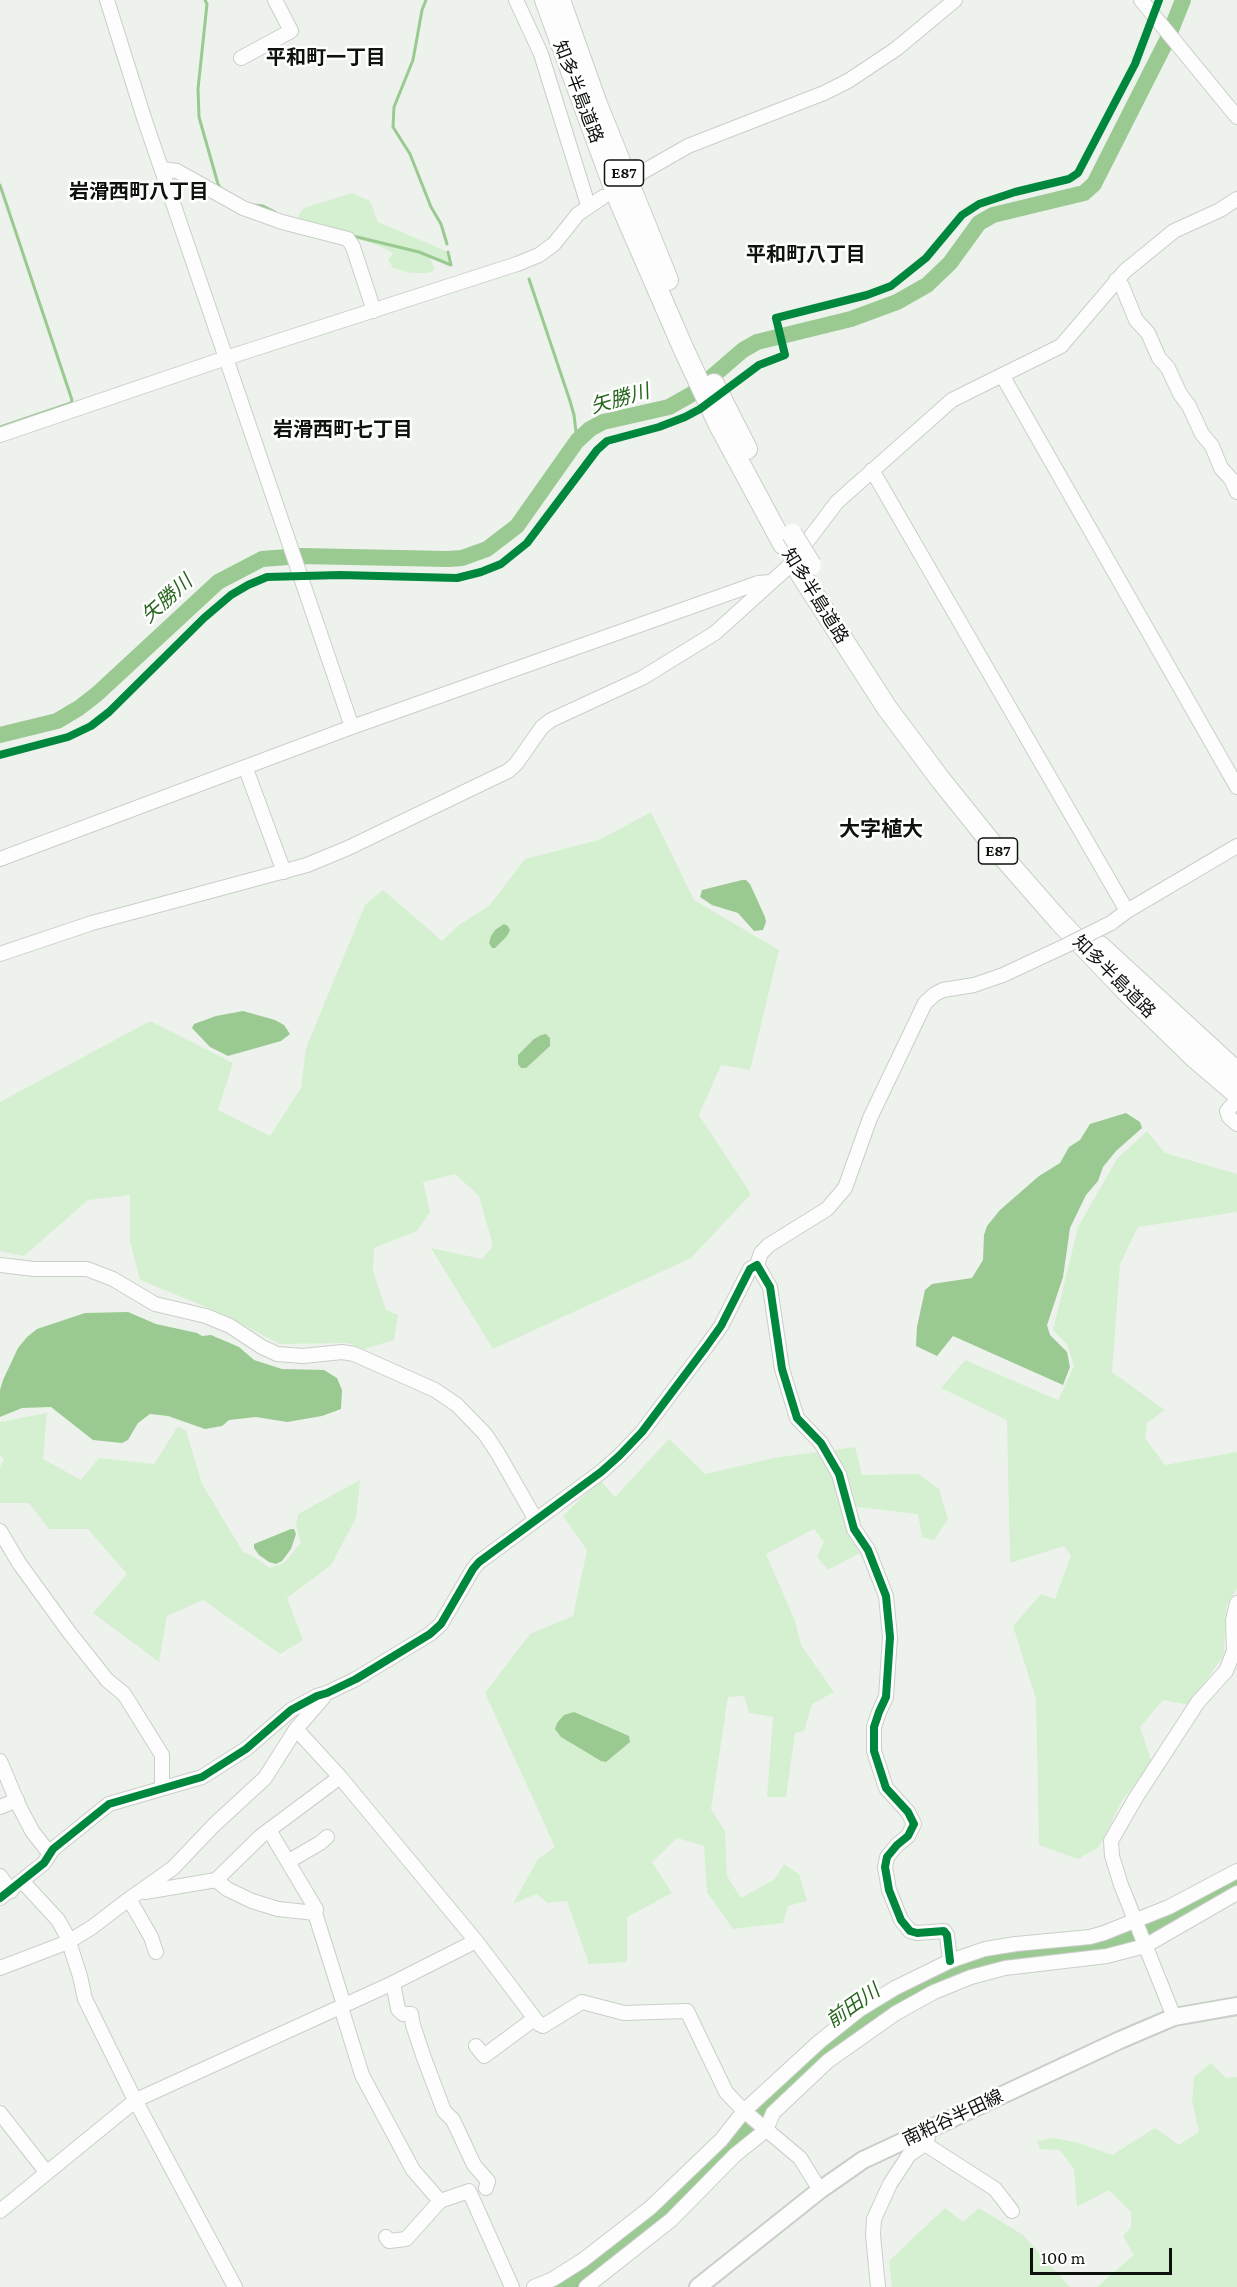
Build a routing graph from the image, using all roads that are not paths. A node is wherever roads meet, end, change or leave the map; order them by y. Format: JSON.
{"nodes":[{"id":1,"x":107,"y":0,"type":"edge"},
{"id":2,"x":275,"y":0,"type":"edge"},
{"id":3,"x":516,"y":0,"type":"edge"},
{"id":4,"x":536,"y":0,"type":"edge"},
{"id":5,"x":544,"y":0,"type":"edge"},
{"id":6,"x":560,"y":0,"type":"edge"},
{"id":7,"x":955,"y":0,"type":"edge"},
{"id":8,"x":1141,"y":0,"type":"edge"},
{"id":9,"x":556,"y":34,"type":"junction"},
{"id":10,"x":240,"y":58,"type":"dead end"},
{"id":11,"x":1237,"y":117,"type":"edge"},
{"id":12,"x":163,"y":169,"type":"junction"},
{"id":13,"x":641,"y":173,"type":"dead end"},
{"id":14,"x":603,"y":197,"type":"dead end"},
{"id":15,"x":1237,"y":199,"type":"edge"},
{"id":16,"x":588,"y":205,"type":"junction"},
{"id":17,"x":1116,"y":280,"type":"junction"},
{"id":18,"x":374,"y":311,"type":"junction"},
{"id":19,"x":689,"y":347,"type":"junction"},
{"id":20,"x":226,"y":358,"type":"junction"},
{"id":21,"x":1002,"y":375,"type":"junction"},
{"id":22,"x":0,"y":435,"type":"edge"},
{"id":23,"x":872,"y":470,"type":"junction"},
{"id":24,"x":1237,"y":492,"type":"edge"},
{"id":25,"x":805,"y":569,"type":"junction"},
{"id":26,"x":771,"y":582,"type":"junction"},
{"id":27,"x":352,"y":727,"type":"junction"},
{"id":28,"x":246,"y":769,"type":"junction"},
{"id":29,"x":1237,"y":787,"type":"edge"},
{"id":30,"x":1237,"y":846,"type":"edge"},
{"id":31,"x":0,"y":859,"type":"edge"},
{"id":32,"x":284,"y":872,"type":"junction"},
{"id":33,"x":1127,"y":911,"type":"junction"},
{"id":34,"x":0,"y":954,"type":"edge"},
{"id":35,"x":1237,"y":1072,"type":"edge"},
{"id":36,"x":1235,"y":1100,"type":"edge"},
{"id":37,"x":1237,"y":1124,"type":"edge"},
{"id":38,"x":0,"y":1265,"type":"edge"},
{"id":39,"x":757,"y":1265,"type":"junction"},
{"id":40,"x":536,"y":1520,"type":"junction"},
{"id":41,"x":0,"y":1531,"type":"edge"},
{"id":42,"x":1237,"y":1603,"type":"edge"},
{"id":43,"x":327,"y":1694,"type":"junction"},
{"id":44,"x":296,"y":1729,"type":"junction"},
{"id":45,"x":0,"y":1761,"type":"edge"},
{"id":46,"x":340,"y":1777,"type":"junction"},
{"id":47,"x":162,"y":1787,"type":"junction"},
{"id":48,"x":16,"y":1800,"type":"junction"},
{"id":49,"x":0,"y":1807,"type":"edge"},
{"id":50,"x":269,"y":1830,"type":"junction"},
{"id":51,"x":327,"y":1837,"type":"dead end"},
{"id":52,"x":50,"y":1853,"type":"junction"},
{"id":53,"x":289,"y":1862,"type":"junction"},
{"id":54,"x":1237,"y":1871,"type":"edge"},
{"id":55,"x":0,"y":1876,"type":"edge"},
{"id":56,"x":216,"y":1880,"type":"junction"},
{"id":57,"x":23,"y":1882,"type":"junction"},
{"id":58,"x":1237,"y":1893,"type":"edge"},
{"id":59,"x":5,"y":1895,"type":"edge"},
{"id":60,"x":133,"y":1896,"type":"junction"},
{"id":61,"x":315,"y":1913,"type":"junction"},
{"id":62,"x":1136,"y":1923,"type":"junction"},
{"id":63,"x":476,"y":1941,"type":"junction"},
{"id":64,"x":68,"y":1942,"type":"junction"},
{"id":65,"x":1143,"y":1942,"type":"junction"},
{"id":66,"x":156,"y":1952,"type":"dead end"},
{"id":67,"x":950,"y":1960,"type":"junction"},
{"id":68,"x":0,"y":1968,"type":"edge"},
{"id":69,"x":393,"y":1983,"type":"junction"},
{"id":70,"x":343,"y":2006,"type":"junction"},
{"id":71,"x":1237,"y":2006,"type":"edge"},
{"id":72,"x":1174,"y":2017,"type":"junction"},
{"id":73,"x":534,"y":2019,"type":"junction"},
{"id":74,"x":476,"y":2046,"type":"dead end"},
{"id":75,"x":136,"y":2100,"type":"junction"},
{"id":76,"x":744,"y":2111,"type":"junction"},
{"id":77,"x":0,"y":2113,"type":"edge"},
{"id":78,"x":766,"y":2130,"type":"junction"},
{"id":79,"x":928,"y":2137,"type":"junction"},
{"id":80,"x":47,"y":2173,"type":"junction"},
{"id":81,"x":820,"y":2190,"type":"junction"},
{"id":82,"x":469,"y":2191,"type":"junction"},
{"id":83,"x":440,"y":2201,"type":"junction"},
{"id":84,"x":0,"y":2211,"type":"edge"},
{"id":85,"x":1012,"y":2211,"type":"dead end"},
{"id":86,"x":386,"y":2237,"type":"dead end"},
{"id":87,"x":234,"y":2287,"type":"edge"},
{"id":88,"x":512,"y":2287,"type":"edge"},
{"id":89,"x":534,"y":2287,"type":"edge"},
{"id":90,"x":586,"y":2287,"type":"edge"},
{"id":91,"x":698,"y":2287,"type":"edge"},
{"id":92,"x":878,"y":2287,"type":"edge"}],
"edges":[{"from":1,"to":12,"type":"street"},
{"from":2,"to":10,"type":"street"},
{"from":3,"to":16,"type":"street"},
{"from":4,"to":9,"type":"highway"},
{"from":5,"to":9,"type":"highway","name":"知多半島道路","number":"E87"},
{"from":6,"to":19,"type":"highway","name":"知多半島道路","number":"E87"},
{"from":7,"to":13,"type":"street"},
{"from":8,"to":11,"type":"street"},
{"from":9,"to":19,"type":"highway","name":"知多半島道路","number":"E87"},
{"from":12,"to":18,"type":"street"},
{"from":12,"to":20,"type":"street"},
{"from":14,"to":16,"type":"street"},
{"from":15,"to":17,"type":"street"},
{"from":16,"to":18,"type":"street"},
{"from":17,"to":21,"type":"street"},
{"from":17,"to":24,"type":"street"},
{"from":18,"to":20,"type":"street"},
{"from":19,"to":25,"type":"highway","name":"知多半島道路","number":"E87","bridge":true},
{"from":20,"to":22,"type":"street"},
{"from":20,"to":27,"type":"street"},
{"from":21,"to":23,"type":"street"},
{"from":21,"to":29,"type":"street"},
{"from":23,"to":26,"type":"street"},
{"from":23,"to":33,"type":"street"},
{"from":25,"to":35,"type":"highway","name":"知多半島道路","number":"E87"},
{"from":25,"to":36,"type":"highway","name":"知多半島道路","number":"E87"},
{"from":26,"to":27,"type":"street"},
{"from":26,"to":32,"type":"street"},
{"from":27,"to":28,"type":"street"},
{"from":28,"to":31,"type":"street"},
{"from":28,"to":32,"type":"street"},
{"from":30,"to":33,"type":"street"},
{"from":32,"to":34,"type":"street"},
{"from":33,"to":39,"type":"street","bridge":true},
{"from":36,"to":37,"type":"street"},
{"from":38,"to":40,"type":"street"},
{"from":39,"to":40,"type":"street"},
{"from":39,"to":67,"type":"street"},
{"from":40,"to":43,"type":"street"},
{"from":41,"to":47,"type":"street"},
{"from":42,"to":62,"type":"street"},
{"from":43,"to":44,"type":"street"},
{"from":43,"to":47,"type":"street"},
{"from":44,"to":46,"type":"street"},
{"from":44,"to":60,"type":"street"},
{"from":45,"to":48,"type":"street"},
{"from":46,"to":50,"type":"street"},
{"from":46,"to":63,"type":"street"},
{"from":47,"to":52,"type":"street"},
{"from":48,"to":49,"type":"street"},
{"from":48,"to":52,"type":"street"},
{"from":50,"to":53,"type":"street"},
{"from":50,"to":56,"type":"street"},
{"from":51,"to":53,"type":"street"},
{"from":52,"to":57,"type":"street"},
{"from":53,"to":61,"type":"street"},
{"from":54,"to":62,"type":"street"},
{"from":55,"to":59,"type":"street"},
{"from":56,"to":60,"type":"street"},
{"from":56,"to":61,"type":"street"},
{"from":57,"to":59,"type":"street"},
{"from":57,"to":64,"type":"street"},
{"from":58,"to":65,"type":"street"},
{"from":60,"to":64,"type":"street"},
{"from":60,"to":66,"type":"street"},
{"from":61,"to":70,"type":"street"},
{"from":62,"to":65,"type":"street"},
{"from":62,"to":67,"type":"street"},
{"from":63,"to":69,"type":"street"},
{"from":63,"to":73,"type":"street"},
{"from":64,"to":68,"type":"street"},
{"from":64,"to":75,"type":"street"},
{"from":65,"to":72,"type":"street"},
{"from":65,"to":78,"type":"street"},
{"from":67,"to":76,"type":"street"},
{"from":69,"to":70,"type":"street"},
{"from":69,"to":82,"type":"street"},
{"from":70,"to":75,"type":"street"},
{"from":70,"to":83,"type":"street"},
{"from":71,"to":72,"type":"main road","name":"南粕谷半田線"},
{"from":72,"to":79,"type":"main road","name":"南粕谷半田線"},
{"from":73,"to":74,"type":"street"},
{"from":73,"to":76,"type":"street"},
{"from":75,"to":80,"type":"street"},
{"from":75,"to":87,"type":"street"},
{"from":76,"to":78,"type":"street"},
{"from":76,"to":89,"type":"street"},
{"from":77,"to":80,"type":"street"},
{"from":78,"to":81,"type":"street"},
{"from":78,"to":90,"type":"street"},
{"from":79,"to":81,"type":"main road","name":"南粕谷半田線"},
{"from":79,"to":85,"type":"street"},
{"from":79,"to":92,"type":"street"},
{"from":80,"to":84,"type":"street"},
{"from":81,"to":91,"type":"main road","name":"南粕谷半田線"},
{"from":82,"to":83,"type":"street"},
{"from":82,"to":88,"type":"street"},
{"from":83,"to":86,"type":"street"}]}
